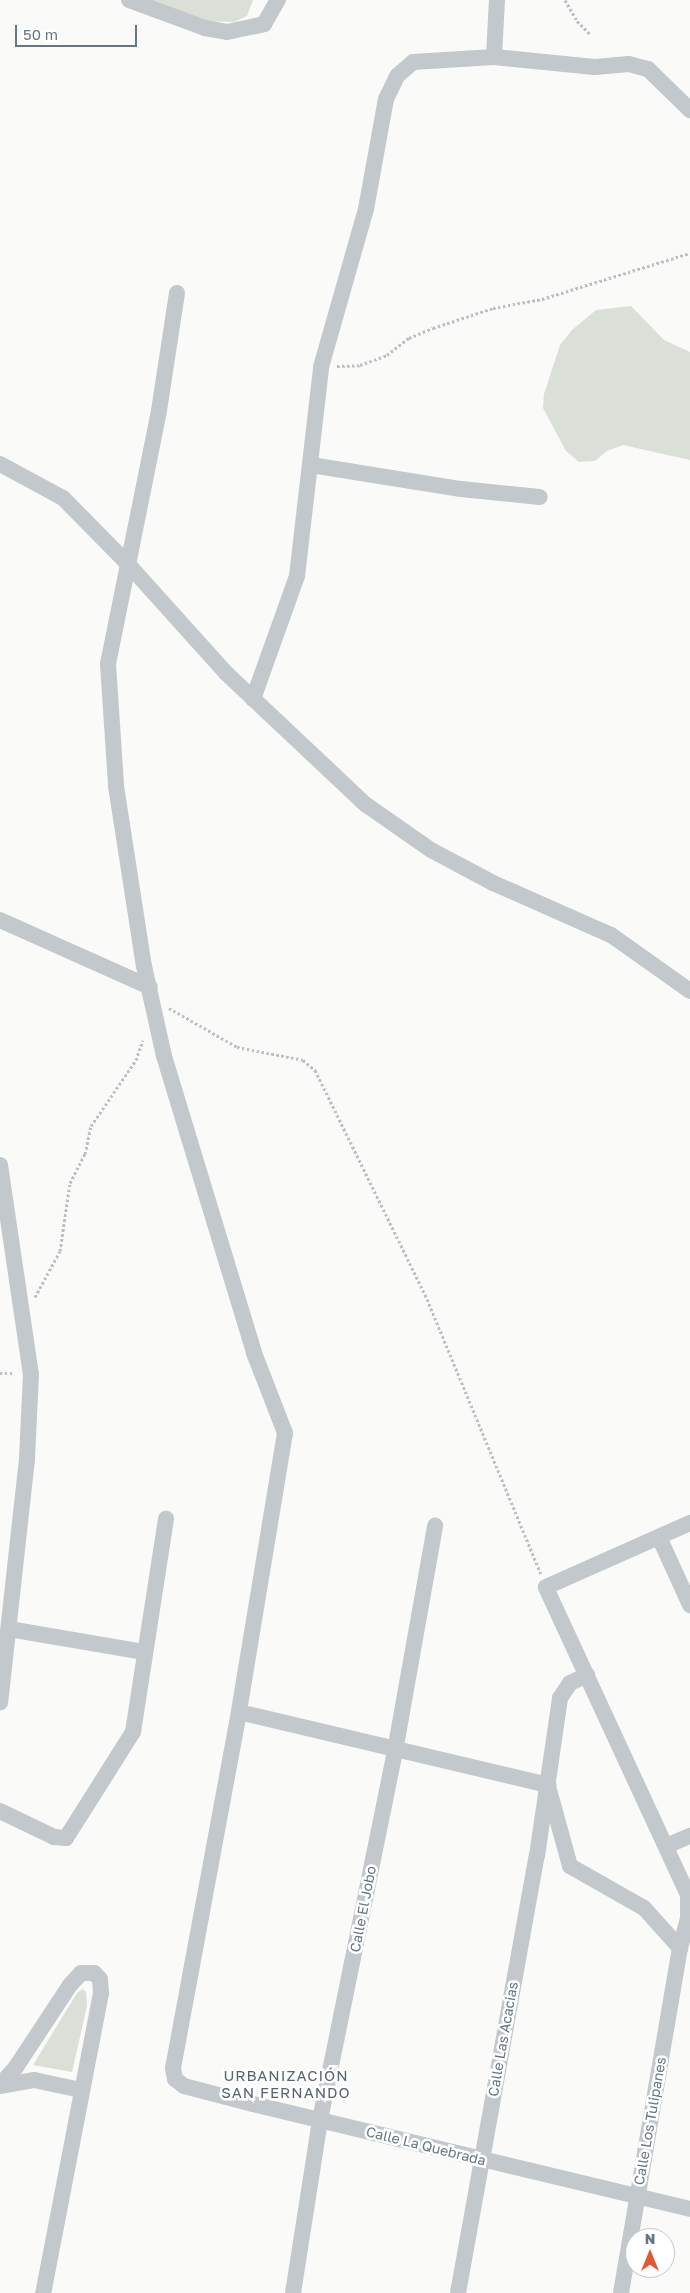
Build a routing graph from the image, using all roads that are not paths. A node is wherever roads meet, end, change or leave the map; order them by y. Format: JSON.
{"nodes":[{"id":1,"x":129,"y":0,"type":"edge"},
{"id":2,"x":278,"y":0,"type":"edge"},
{"id":3,"x":497,"y":0,"type":"edge"},
{"id":4,"x":494,"y":57,"type":"junction"},
{"id":5,"x":690,"y":110,"type":"edge"},
{"id":6,"x":177,"y":293,"type":"dead end"},
{"id":7,"x":0,"y":464,"type":"edge"},
{"id":8,"x":311,"y":465,"type":"junction"},
{"id":9,"x":540,"y":497,"type":"dead end"},
{"id":10,"x":127,"y":562,"type":"junction"},
{"id":11,"x":253,"y":699,"type":"junction"},
{"id":12,"x":0,"y":920,"type":"edge"},
{"id":13,"x":151,"y":992,"type":"junction"},
{"id":14,"x":690,"y":992,"type":"edge"},
{"id":15,"x":0,"y":1165,"type":"edge"},
{"id":16,"x":166,"y":1519,"type":"dead end"},
{"id":17,"x":690,"y":1523,"type":"edge"},
{"id":18,"x":435,"y":1526,"type":"dead end"},
{"id":19,"x":659,"y":1537,"type":"junction"},
{"id":20,"x":690,"y":1605,"type":"edge"},
{"id":21,"x":8,"y":1629,"type":"junction"},
{"id":22,"x":143,"y":1652,"type":"junction"},
{"id":23,"x":587,"y":1675,"type":"junction"},
{"id":24,"x":0,"y":1703,"type":"edge"},
{"id":25,"x":239,"y":1712,"type":"junction"},
{"id":26,"x":396,"y":1751,"type":"junction"},
{"id":27,"x":548,"y":1785,"type":"junction"},
{"id":28,"x":0,"y":1811,"type":"edge"},
{"id":29,"x":690,"y":1836,"type":"edge"},
{"id":30,"x":666,"y":1846,"type":"junction"},
{"id":31,"x":680,"y":1948,"type":"junction"},
{"id":32,"x":0,"y":2086,"type":"edge"},
{"id":33,"x":81,"y":2090,"type":"junction"},
{"id":34,"x":320,"y":2120,"type":"junction"},
{"id":35,"x":481,"y":2160,"type":"junction"},
{"id":36,"x":638,"y":2196,"type":"junction"},
{"id":37,"x":690,"y":2209,"type":"edge"},
{"id":38,"x":43,"y":2293,"type":"edge"},
{"id":39,"x":293,"y":2293,"type":"edge"},
{"id":40,"x":458,"y":2293,"type":"edge"},
{"id":41,"x":621,"y":2293,"type":"edge"}],
"edges":[{"from":1,"to":2,"type":"street"},
{"from":3,"to":4,"type":"street"},
{"from":4,"to":5,"type":"street"},
{"from":4,"to":8,"type":"street"},
{"from":6,"to":10,"type":"street"},
{"from":7,"to":10,"type":"street"},
{"from":8,"to":9,"type":"street"},
{"from":8,"to":11,"type":"street"},
{"from":10,"to":11,"type":"street"},
{"from":10,"to":13,"type":"street"},
{"from":11,"to":14,"type":"street"},
{"from":12,"to":13,"type":"street"},
{"from":13,"to":25,"type":"street"},
{"from":15,"to":21,"type":"street"},
{"from":16,"to":22,"type":"street"},
{"from":17,"to":19,"type":"street"},
{"from":18,"to":26,"type":"street","name":"Calle El Jobo"},
{"from":19,"to":20,"type":"street"},
{"from":19,"to":23,"type":"street","name":"Calle Los Tulipanes"},
{"from":21,"to":22,"type":"street"},
{"from":21,"to":24,"type":"street"},
{"from":22,"to":28,"type":"street"},
{"from":23,"to":27,"type":"street","name":"Calle Las Acacias"},
{"from":23,"to":30,"type":"street","name":"Calle Los Tulipanes"},
{"from":25,"to":26,"type":"street"},
{"from":25,"to":34,"type":"street","name":"Calle La Quebrada"},
{"from":26,"to":27,"type":"street"},
{"from":26,"to":34,"type":"street","name":"Calle El Jobo"},
{"from":27,"to":31,"type":"street"},
{"from":27,"to":35,"type":"street","name":"Calle Las Acacias"},
{"from":29,"to":30,"type":"street"},
{"from":30,"to":31,"type":"street","name":"Calle Los Tulipanes"},
{"from":31,"to":36,"type":"street","name":"Calle Los Tulipanes"},
{"from":32,"to":33,"type":"street"},
{"from":32,"to":33,"type":"street"},
{"from":33,"to":38,"type":"street"},
{"from":34,"to":35,"type":"street","name":"Calle La Quebrada"},
{"from":34,"to":39,"type":"street","name":"Calle El Jobo"},
{"from":35,"to":36,"type":"street","name":"Calle La Quebrada"},
{"from":35,"to":40,"type":"street","name":"Calle Las Acacias"},
{"from":36,"to":37,"type":"street","name":"Calle La Quebrada"},
{"from":36,"to":41,"type":"street","name":"Calle Los Tulipanes"}]}
